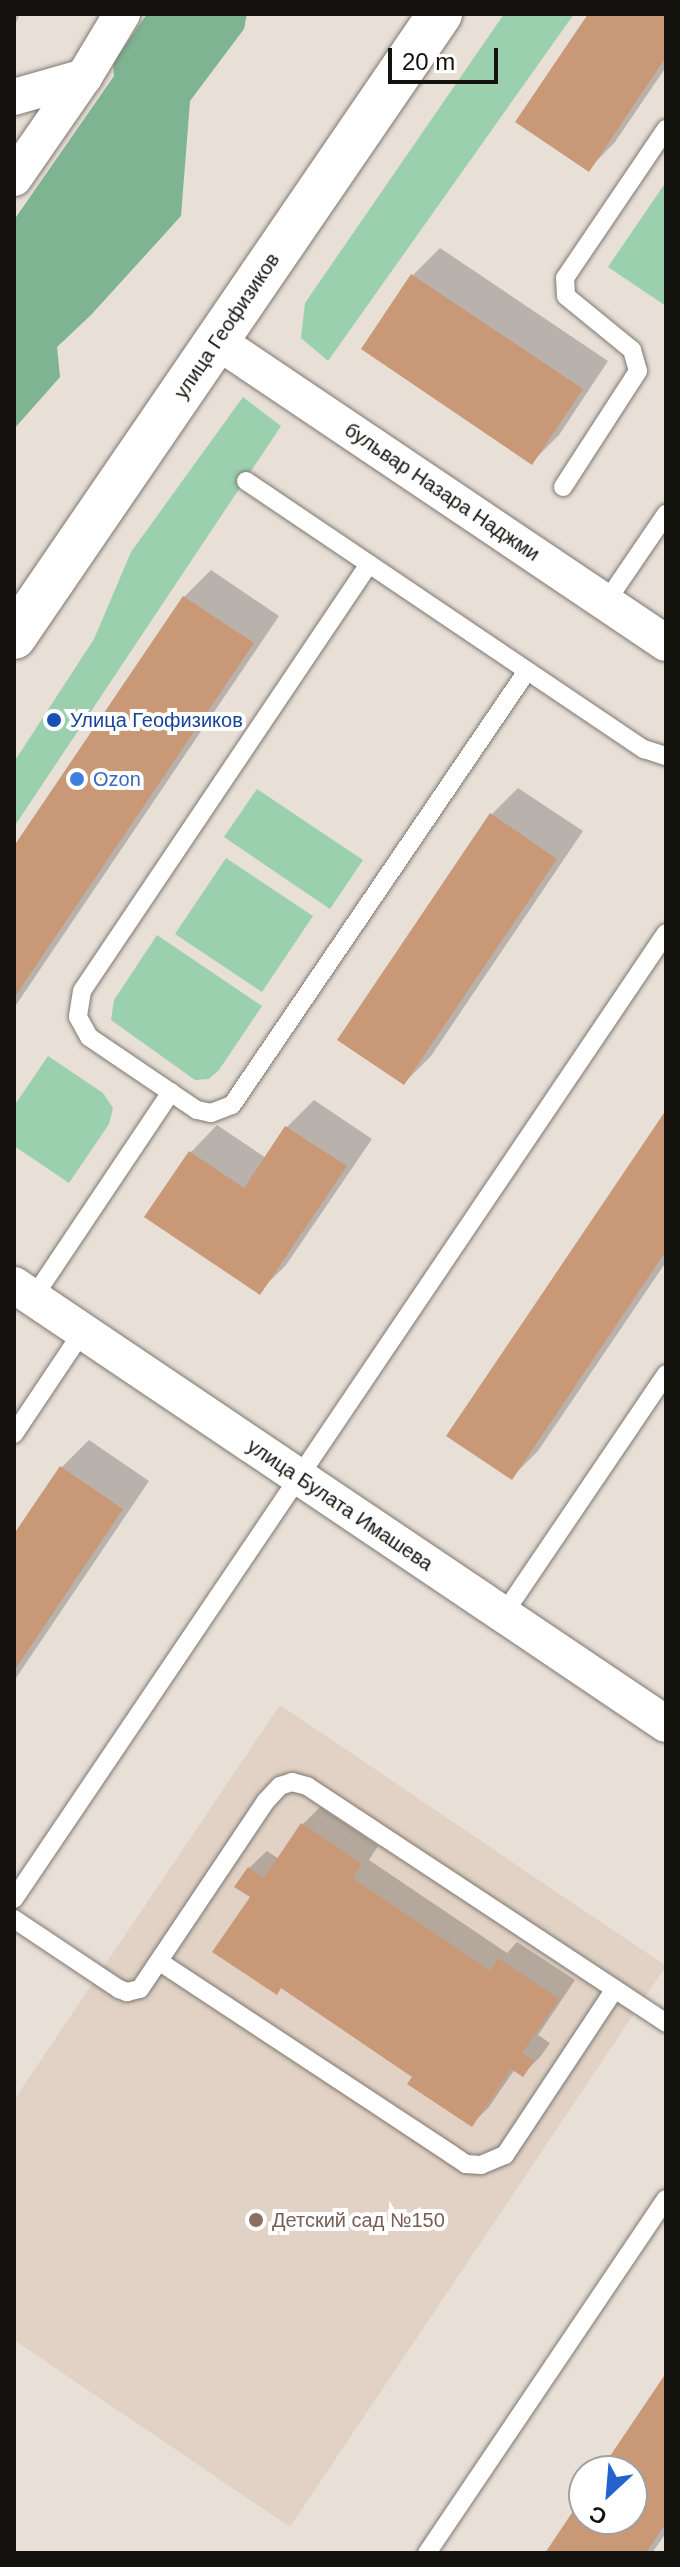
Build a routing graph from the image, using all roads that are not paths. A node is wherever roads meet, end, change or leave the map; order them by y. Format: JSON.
{"nodes":[{"id":1,"x":122,"y":14,"type":"edge"},
{"id":2,"x":440,"y":14,"type":"edge"},
{"id":3,"x":84,"y":77,"type":"junction"},
{"id":4,"x":14,"y":97,"type":"edge"},
{"id":5,"x":666,"y":129,"type":"edge"},
{"id":6,"x":14,"y":178,"type":"edge"},
{"id":7,"x":217,"y":341,"type":"junction"},
{"id":8,"x":246,"y":481,"type":"dead end"},
{"id":9,"x":563,"y":487,"type":"dead end"},
{"id":10,"x":666,"y":514,"type":"edge"},
{"id":11,"x":369,"y":564,"type":"junction"},
{"id":12,"x":606,"y":602,"type":"junction"},
{"id":13,"x":14,"y":637,"type":"edge"},
{"id":14,"x":666,"y":643,"type":"edge"},
{"id":15,"x":527,"y":671,"type":"junction"},
{"id":16,"x":666,"y":756,"type":"edge"},
{"id":17,"x":666,"y":933,"type":"edge"},
{"id":18,"x":171,"y":1092,"type":"junction"},
{"id":19,"x":24,"y":1291,"type":"edge"},
{"id":20,"x":83,"y":1331,"type":"junction"},
{"id":21,"x":666,"y":1374,"type":"edge"},
{"id":22,"x":14,"y":1434,"type":"edge"},
{"id":23,"x":299,"y":1477,"type":"junction"},
{"id":24,"x":503,"y":1615,"type":"junction"},
{"id":25,"x":666,"y":1724,"type":"edge"},
{"id":26,"x":14,"y":1899,"type":"edge"},
{"id":27,"x":14,"y":1919,"type":"edge"},
{"id":28,"x":160,"y":1962,"type":"junction"},
{"id":29,"x":615,"y":1989,"type":"junction"},
{"id":30,"x":666,"y":2023,"type":"edge"},
{"id":31,"x":666,"y":2199,"type":"edge"},
{"id":32,"x":427,"y":2553,"type":"edge"}],
"edges":[{"from":1,"to":3,"type":"street"},
{"from":2,"to":7,"type":"street","name":"улица Геофизиков"},
{"from":3,"to":4,"type":"street"},
{"from":3,"to":6,"type":"street"},
{"from":5,"to":9,"type":"lane"},
{"from":7,"to":12,"type":"street","name":"бульвар Назара Наджми"},
{"from":7,"to":13,"type":"street","name":"улица Геофизиков"},
{"from":8,"to":11,"type":"lane"},
{"from":10,"to":12,"type":"lane"},
{"from":11,"to":15,"type":"lane"},
{"from":11,"to":18,"type":"lane"},
{"from":12,"to":14,"type":"street","name":"бульвар Назара Наджми"},
{"from":15,"to":16,"type":"lane"},
{"from":15,"to":18,"type":"lane"},
{"from":17,"to":23,"type":"lane"},
{"from":18,"to":19,"type":"lane"},
{"from":19,"to":20,"type":"street","name":"улица Булата Имашева"},
{"from":20,"to":22,"type":"lane"},
{"from":20,"to":23,"type":"street","name":"улица Булата Имашева"},
{"from":21,"to":24,"type":"lane"},
{"from":23,"to":24,"type":"street","name":"улица Булата Имашева"},
{"from":23,"to":26,"type":"lane"},
{"from":24,"to":25,"type":"street","name":"улица Булата Имашева"},
{"from":27,"to":28,"type":"lane"},
{"from":28,"to":29,"type":"lane"},
{"from":28,"to":29,"type":"lane"},
{"from":29,"to":30,"type":"lane"},
{"from":31,"to":32,"type":"lane"}]}
